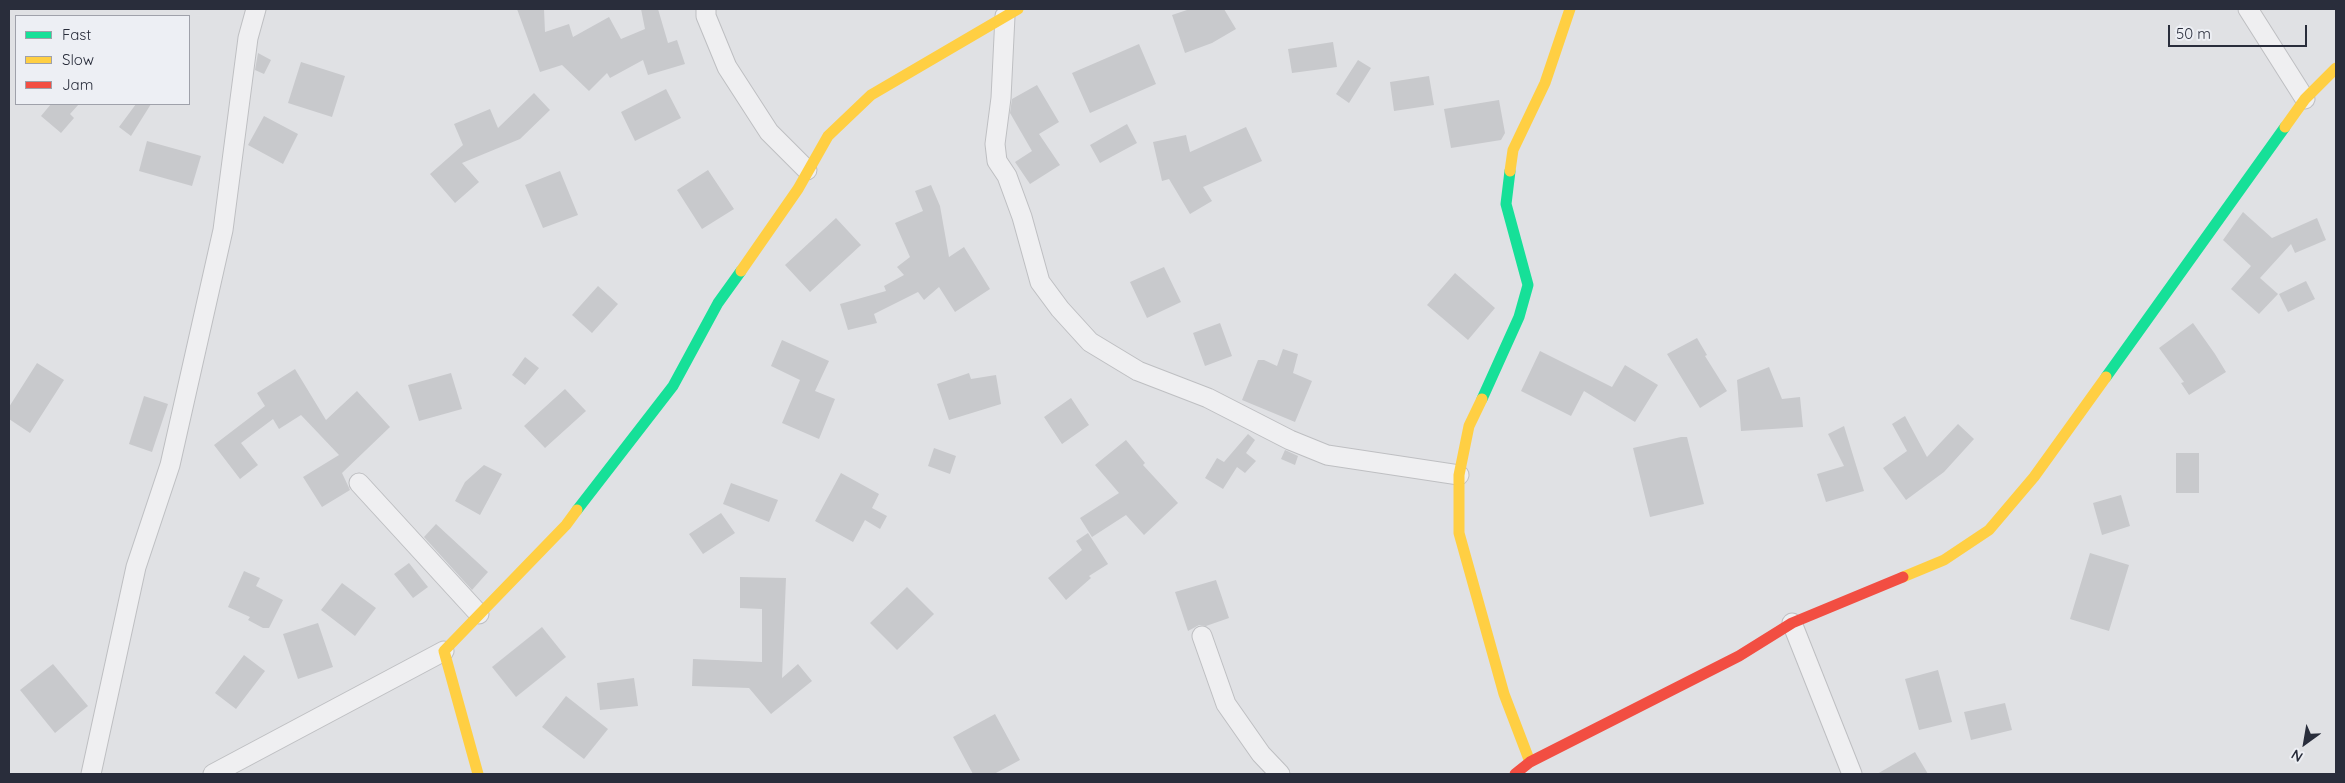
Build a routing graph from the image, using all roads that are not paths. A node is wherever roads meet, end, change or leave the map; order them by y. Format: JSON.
{"nodes":[{"id":1,"x":256,"y":9,"type":"edge"},
{"id":2,"x":706,"y":9,"type":"edge"},
{"id":3,"x":1570,"y":9,"type":"edge"},
{"id":4,"x":2248,"y":9,"type":"edge"},
{"id":5,"x":1011,"y":13,"type":"edge"},
{"id":6,"x":2336,"y":68,"type":"edge"},
{"id":7,"x":2305,"y":99,"type":"junction"},
{"id":8,"x":807,"y":170,"type":"junction"},
{"id":9,"x":1459,"y":475,"type":"junction"},
{"id":10,"x":359,"y":482,"type":"dead end"},
{"id":11,"x":479,"y":614,"type":"junction"},
{"id":12,"x":1792,"y":623,"type":"junction"},
{"id":13,"x":1202,"y":636,"type":"dead end"},
{"id":14,"x":444,"y":652,"type":"junction"},
{"id":15,"x":1530,"y":762,"type":"junction"},
{"id":16,"x":91,"y":774,"type":"edge"},
{"id":17,"x":213,"y":774,"type":"edge"},
{"id":18,"x":478,"y":774,"type":"edge"},
{"id":19,"x":1280,"y":774,"type":"edge"},
{"id":20,"x":1515,"y":774,"type":"edge"},
{"id":21,"x":1852,"y":774,"type":"edge"}],
"edges":[{"from":1,"to":16,"type":"street"},
{"from":2,"to":8,"type":"street"},
{"from":3,"to":9,"type":"street"},
{"from":4,"to":7,"type":"street"},
{"from":5,"to":8,"type":"street"},
{"from":5,"to":9,"type":"street"},
{"from":6,"to":7,"type":"street"},
{"from":7,"to":12,"type":"street"},
{"from":8,"to":11,"type":"street"},
{"from":9,"to":15,"type":"street"},
{"from":10,"to":11,"type":"street"},
{"from":11,"to":14,"type":"street"},
{"from":12,"to":15,"type":"street"},
{"from":12,"to":21,"type":"street"},
{"from":13,"to":19,"type":"street"},
{"from":14,"to":17,"type":"street"},
{"from":14,"to":18,"type":"street"},
{"from":15,"to":20,"type":"street"}]}
